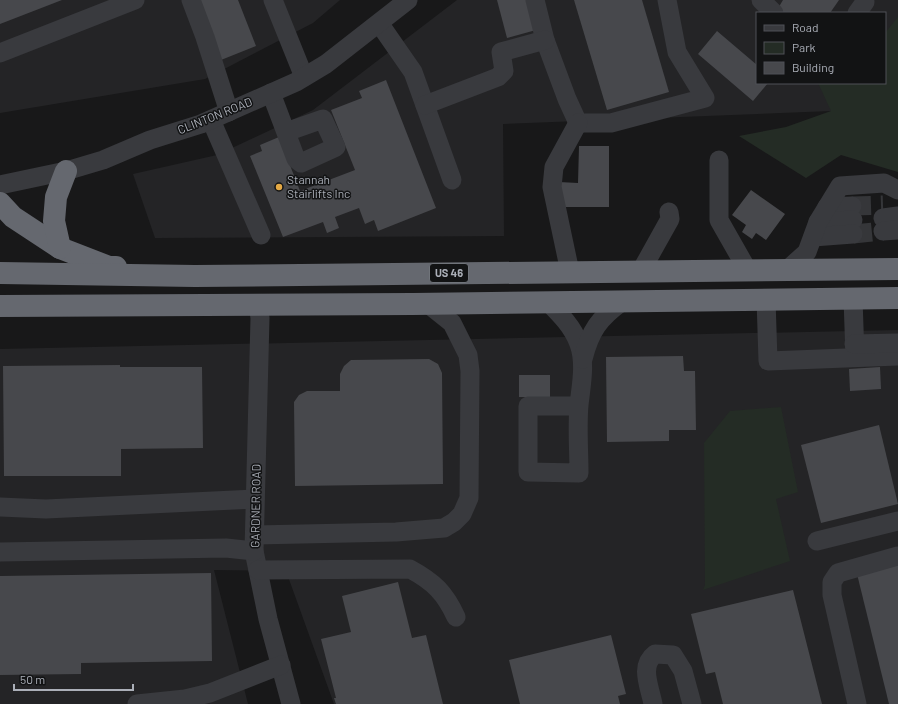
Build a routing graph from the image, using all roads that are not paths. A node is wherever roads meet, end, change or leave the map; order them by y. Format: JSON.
{"nodes":[{"id":1,"x":135,"y":0,"type":"edge"},
{"id":2,"x":191,"y":0,"type":"edge"},
{"id":3,"x":273,"y":0,"type":"edge"},
{"id":4,"x":408,"y":0,"type":"edge"},
{"id":5,"x":535,"y":0,"type":"edge"},
{"id":6,"x":667,"y":0,"type":"edge"},
{"id":7,"x":762,"y":0,"type":"edge"},
{"id":8,"x":773,"y":12,"type":"edge"},
{"id":9,"x":379,"y":23,"type":"junction"},
{"id":10,"x":545,"y":40,"type":"junction"},
{"id":11,"x":0,"y":53,"type":"edge"},
{"id":12,"x":304,"y":77,"type":"junction"},
{"id":13,"x":271,"y":93,"type":"junction"},
{"id":14,"x":425,"y":105,"type":"junction"},
{"id":15,"x":229,"y":112,"type":"junction"},
{"id":16,"x":211,"y":120,"type":"junction"},
{"id":17,"x":578,"y":123,"type":"junction"},
{"id":18,"x":286,"y":132,"type":"dead end"},
{"id":19,"x":719,"y":160,"type":"dead end"},
{"id":20,"x":66,"y":171,"type":"junction"},
{"id":21,"x":452,"y":180,"type":"dead end"},
{"id":22,"x":0,"y":185,"type":"edge"},
{"id":23,"x":898,"y":190,"type":"edge"},
{"id":24,"x":0,"y":203,"type":"edge"},
{"id":25,"x":670,"y":212,"type":"dead end"},
{"id":26,"x":819,"y":222,"type":"junction"},
{"id":27,"x":261,"y":235,"type":"dead end"},
{"id":28,"x":60,"y":248,"type":"junction"},
{"id":29,"x":898,"y":269,"type":"edge"},
{"id":30,"x":748,"y":270,"type":"junction"},
{"id":31,"x":787,"y":270,"type":"junction"},
{"id":32,"x":641,"y":271,"type":"junction"},
{"id":33,"x":570,"y":272,"type":"junction"},
{"id":34,"x":0,"y":273,"type":"edge"},
{"id":35,"x":195,"y":276,"type":"junction"},
{"id":36,"x":853,"y":298,"type":"junction"},
{"id":37,"x":898,"y":298,"type":"edge"},
{"id":38,"x":766,"y":299,"type":"junction"},
{"id":39,"x":623,"y":301,"type":"junction"},
{"id":40,"x":548,"y":302,"type":"junction"},
{"id":41,"x":428,"y":303,"type":"junction"},
{"id":42,"x":258,"y":304,"type":"junction"},
{"id":43,"x":0,"y":306,"type":"edge"},
{"id":44,"x":898,"y":342,"type":"edge"},
{"id":45,"x":854,"y":351,"type":"junction"},
{"id":46,"x":898,"y":356,"type":"edge"},
{"id":47,"x":582,"y":362,"type":"junction"},
{"id":48,"x":579,"y":406,"type":"dead end"},
{"id":49,"x":255,"y":499,"type":"junction"},
{"id":50,"x":0,"y":507,"type":"edge"},
{"id":51,"x":898,"y":522,"type":"edge"},
{"id":52,"x":817,"y":541,"type":"dead end"},
{"id":53,"x":254,"y":543,"type":"junction"},
{"id":54,"x":0,"y":552,"type":"edge"},
{"id":55,"x":898,"y":556,"type":"edge"},
{"id":56,"x":258,"y":570,"type":"junction"},
{"id":57,"x":456,"y":618,"type":"dead end"},
{"id":58,"x":281,"y":665,"type":"junction"},
{"id":59,"x":138,"y":704,"type":"edge"},
{"id":60,"x":291,"y":704,"type":"edge"},
{"id":61,"x":653,"y":704,"type":"edge"},
{"id":62,"x":692,"y":704,"type":"edge"},
{"id":63,"x":857,"y":704,"type":"edge"}],
"edges":[{"from":1,"to":11,"type":"street"},
{"from":2,"to":15,"type":"street"},
{"from":3,"to":12,"type":"street"},
{"from":4,"to":9,"type":"street","name":"CLINTON ROAD"},
{"from":5,"to":10,"type":"street"},
{"from":6,"to":17,"type":"street"},
{"from":7,"to":8,"type":"street"},
{"from":9,"to":12,"type":"street","name":"CLINTON ROAD"},
{"from":9,"to":14,"type":"street"},
{"from":10,"to":14,"type":"street"},
{"from":10,"to":17,"type":"street"},
{"from":12,"to":13,"type":"street","name":"CLINTON ROAD"},
{"from":13,"to":15,"type":"street","name":"CLINTON ROAD"},
{"from":13,"to":18,"type":"street"},
{"from":14,"to":21,"type":"street"},
{"from":15,"to":16,"type":"street","name":"CLINTON ROAD"},
{"from":16,"to":20,"type":"street","name":"CLINTON ROAD"},
{"from":16,"to":27,"type":"street"},
{"from":17,"to":33,"type":"street"},
{"from":19,"to":30,"type":"street"},
{"from":20,"to":22,"type":"street","name":"CLINTON ROAD"},
{"from":20,"to":28,"type":"highway"},
{"from":23,"to":26,"type":"street"},
{"from":24,"to":28,"type":"highway"},
{"from":25,"to":32,"type":"street"},
{"from":26,"to":26,"type":"street"},
{"from":26,"to":31,"type":"street"},
{"from":28,"to":35,"type":"highway"},
{"from":29,"to":31,"type":"highway","number":"US 46"},
{"from":30,"to":31,"type":"highway","number":"US 46"},
{"from":30,"to":32,"type":"highway","number":"US 46"},
{"from":32,"to":33,"type":"highway","number":"US 46"},
{"from":33,"to":35,"type":"highway","number":"US 46"},
{"from":34,"to":35,"type":"highway","number":"US 46"},
{"from":36,"to":37,"type":"highway"},
{"from":36,"to":38,"type":"highway"},
{"from":36,"to":45,"type":"street"},
{"from":38,"to":39,"type":"highway"},
{"from":38,"to":45,"type":"street"},
{"from":39,"to":40,"type":"highway"},
{"from":39,"to":47,"type":"street"},
{"from":40,"to":41,"type":"highway"},
{"from":40,"to":47,"type":"street"},
{"from":41,"to":42,"type":"highway"},
{"from":41,"to":53,"type":"street"},
{"from":42,"to":43,"type":"highway"},
{"from":42,"to":49,"type":"street","name":"GARDNER ROAD"},
{"from":44,"to":45,"type":"street"},
{"from":45,"to":46,"type":"street"},
{"from":47,"to":48,"type":"street"},
{"from":49,"to":50,"type":"street"},
{"from":49,"to":53,"type":"street","name":"GARDNER ROAD"},
{"from":51,"to":52,"type":"street"},
{"from":53,"to":54,"type":"street"},
{"from":53,"to":56,"type":"street","name":"GARDNER ROAD"},
{"from":55,"to":63,"type":"street"},
{"from":56,"to":57,"type":"street"},
{"from":56,"to":58,"type":"street","name":"GARDNER ROAD"},
{"from":58,"to":59,"type":"street"},
{"from":58,"to":60,"type":"street","name":"GARDNER ROAD"},
{"from":61,"to":62,"type":"street"}]}
